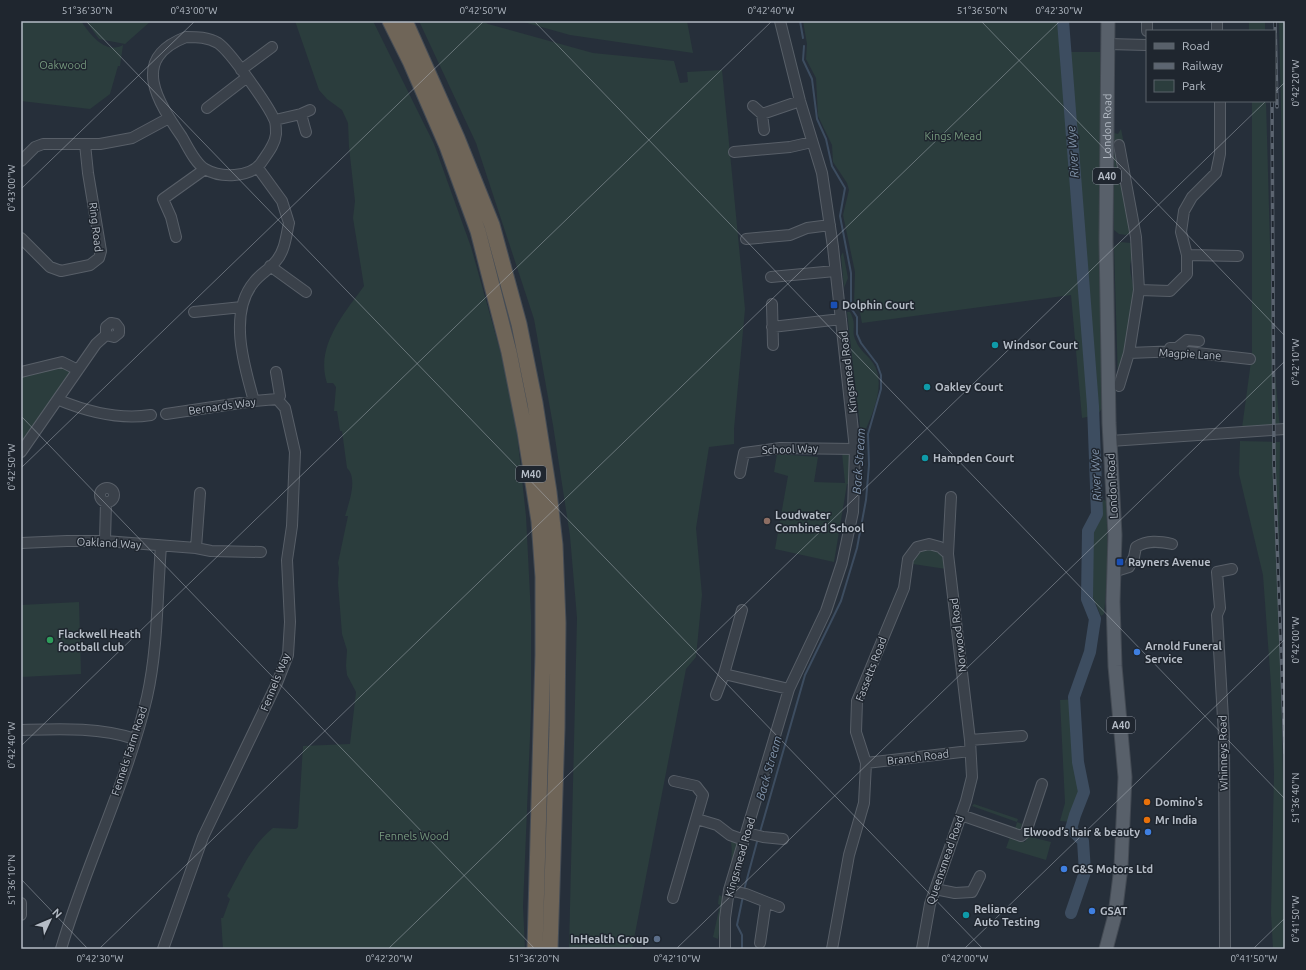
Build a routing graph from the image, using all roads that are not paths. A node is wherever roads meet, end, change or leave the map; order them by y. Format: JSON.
{"nodes":[{"id":1,"x":390,"y":21,"type":"edge"},
{"id":2,"x":405,"y":21,"type":"edge"},
{"id":3,"x":780,"y":21,"type":"edge"},
{"id":4,"x":1108,"y":21,"type":"edge"},
{"id":5,"x":1108,"y":44,"type":"junction"},
{"id":6,"x":1146,"y":45,"type":"edge"},
{"id":7,"x":272,"y":47,"type":"dead end"},
{"id":8,"x":244,"y":74,"type":"junction"},
{"id":9,"x":800,"y":101,"type":"junction"},
{"id":10,"x":1220,"y":102,"type":"edge"},
{"id":11,"x":753,"y":106,"type":"dead end"},
{"id":12,"x":207,"y":108,"type":"dead end"},
{"id":13,"x":762,"y":114,"type":"junction"},
{"id":14,"x":168,"y":118,"type":"junction"},
{"id":15,"x":275,"y":120,"type":"junction"},
{"id":16,"x":764,"y":130,"type":"dead end"},
{"id":17,"x":306,"y":132,"type":"dead end"},
{"id":18,"x":812,"y":142,"type":"junction"},
{"id":19,"x":85,"y":144,"type":"junction"},
{"id":20,"x":1119,"y":145,"type":"dead end"},
{"id":21,"x":734,"y":152,"type":"dead end"},
{"id":22,"x":21,"y":161,"type":"edge"},
{"id":23,"x":258,"y":168,"type":"junction"},
{"id":24,"x":204,"y":169,"type":"junction"},
{"id":25,"x":830,"y":225,"type":"junction"},
{"id":26,"x":176,"y":237,"type":"dead end"},
{"id":27,"x":21,"y":238,"type":"edge"},
{"id":28,"x":746,"y":239,"type":"dead end"},
{"id":29,"x":1187,"y":255,"type":"junction"},
{"id":30,"x":1238,"y":256,"type":"dead end"},
{"id":31,"x":270,"y":266,"type":"junction"},
{"id":32,"x":835,"y":271,"type":"junction"},
{"id":33,"x":771,"y":277,"type":"dead end"},
{"id":34,"x":1139,"y":290,"type":"junction"},
{"id":35,"x":306,"y":292,"type":"dead end"},
{"id":36,"x":772,"y":304,"type":"dead end"},
{"id":37,"x":242,"y":308,"type":"junction"},
{"id":38,"x":194,"y":312,"type":"dead end"},
{"id":39,"x":841,"y":319,"type":"junction"},
{"id":40,"x":772,"y":328,"type":"junction"},
{"id":41,"x":106,"y":335,"type":"dead end"},
{"id":42,"x":1199,"y":340,"type":"dead end"},
{"id":43,"x":773,"y":345,"type":"dead end"},
{"id":44,"x":1130,"y":351,"type":"junction"},
{"id":45,"x":1250,"y":359,"type":"dead end"},
{"id":46,"x":78,"y":370,"type":"junction"},
{"id":47,"x":21,"y":372,"type":"edge"},
{"id":48,"x":276,"y":372,"type":"dead end"},
{"id":49,"x":1119,"y":386,"type":"dead end"},
{"id":50,"x":277,"y":399,"type":"junction"},
{"id":51,"x":59,"y":400,"type":"junction"},
{"id":52,"x":254,"y":401,"type":"junction"},
{"id":53,"x":166,"y":414,"type":"dead end"},
{"id":54,"x":152,"y":415,"type":"dead end"},
{"id":55,"x":1285,"y":429,"type":"edge"},
{"id":56,"x":1110,"y":441,"type":"junction"},
{"id":57,"x":855,"y":449,"type":"junction"},
{"id":58,"x":21,"y":452,"type":"edge"},
{"id":59,"x":740,"y":472,"type":"dead end"},
{"id":60,"x":200,"y":493,"type":"dead end"},
{"id":61,"x":951,"y":497,"type":"dead end"},
{"id":62,"x":106,"y":502,"type":"dead end"},
{"id":63,"x":105,"y":541,"type":"junction"},
{"id":64,"x":21,"y":544,"type":"edge"},
{"id":65,"x":1172,"y":544,"type":"dead end"},
{"id":66,"x":161,"y":546,"type":"junction"},
{"id":67,"x":196,"y":548,"type":"junction"},
{"id":68,"x":261,"y":552,"type":"dead end"},
{"id":69,"x":948,"y":554,"type":"junction"},
{"id":70,"x":1232,"y":569,"type":"dead end"},
{"id":71,"x":1113,"y":572,"type":"junction"},
{"id":72,"x":742,"y":610,"type":"dead end"},
{"id":73,"x":724,"y":674,"type":"junction"},
{"id":74,"x":789,"y":688,"type":"junction"},
{"id":75,"x":716,"y":695,"type":"dead end"},
{"id":76,"x":21,"y":730,"type":"edge"},
{"id":77,"x":1022,"y":736,"type":"dead end"},
{"id":78,"x":135,"y":739,"type":"junction"},
{"id":79,"x":970,"y":740,"type":"junction"},
{"id":80,"x":970,"y":751,"type":"junction"},
{"id":81,"x":866,"y":763,"type":"junction"},
{"id":82,"x":972,"y":772,"type":"joint"},
{"id":83,"x":674,"y":781,"type":"dead end"},
{"id":84,"x":1042,"y":784,"type":"dead end"},
{"id":85,"x":960,"y":815,"type":"junction"},
{"id":86,"x":697,"y":819,"type":"junction"},
{"id":87,"x":746,"y":837,"type":"junction"},
{"id":88,"x":783,"y":839,"type":"dead end"},
{"id":89,"x":980,"y":876,"type":"dead end"},
{"id":90,"x":935,"y":888,"type":"junction"},
{"id":91,"x":738,"y":892,"type":"junction"},
{"id":92,"x":673,"y":898,"type":"dead end"},
{"id":93,"x":766,"y":902,"type":"junction"},
{"id":94,"x":21,"y":903,"type":"edge"},
{"id":95,"x":779,"y":907,"type":"dead end"},
{"id":96,"x":21,"y":913,"type":"edge"},
{"id":97,"x":760,"y":943,"type":"dead end"},
{"id":98,"x":61,"y":949,"type":"edge"},
{"id":99,"x":163,"y":949,"type":"edge"},
{"id":100,"x":535,"y":949,"type":"edge"},
{"id":101,"x":550,"y":949,"type":"edge"},
{"id":102,"x":725,"y":949,"type":"edge"},
{"id":103,"x":832,"y":949,"type":"edge"},
{"id":104,"x":922,"y":949,"type":"edge"},
{"id":105,"x":1106,"y":949,"type":"edge"},
{"id":106,"x":1226,"y":949,"type":"edge"}],
"edges":[{"from":1,"to":100,"type":"highway","number":"M40"},
{"from":2,"to":101,"type":"highway","number":"M40"},
{"from":3,"to":9,"type":"street","name":"Kingsmead Road"},
{"from":4,"to":5,"type":"main road","name":"London Road","number":"A40"},
{"from":5,"to":6,"type":"street"},
{"from":5,"to":56,"type":"main road","name":"London Road","number":"A40"},
{"from":7,"to":8,"type":"street"},
{"from":8,"to":12,"type":"street"},
{"from":8,"to":14,"type":"street"},
{"from":8,"to":15,"type":"street"},
{"from":9,"to":13,"type":"street"},
{"from":9,"to":18,"type":"street","name":"Kingsmead Road"},
{"from":10,"to":29,"type":"street"},
{"from":11,"to":13,"type":"street"},
{"from":13,"to":16,"type":"street"},
{"from":14,"to":19,"type":"street"},
{"from":14,"to":24,"type":"street"},
{"from":15,"to":17,"type":"street"},
{"from":15,"to":23,"type":"street"},
{"from":18,"to":21,"type":"street"},
{"from":18,"to":25,"type":"street","name":"Kingsmead Road"},
{"from":19,"to":22,"type":"street"},
{"from":19,"to":27,"type":"street","name":"Ring Road"},
{"from":20,"to":34,"type":"street","name":"London Road"},
{"from":23,"to":24,"type":"street"},
{"from":23,"to":31,"type":"street"},
{"from":24,"to":26,"type":"street"},
{"from":25,"to":28,"type":"street"},
{"from":25,"to":32,"type":"street","name":"Kingsmead Road"},
{"from":29,"to":30,"type":"street"},
{"from":29,"to":34,"type":"street"},
{"from":31,"to":35,"type":"street"},
{"from":31,"to":37,"type":"street"},
{"from":32,"to":33,"type":"street"},
{"from":32,"to":39,"type":"street","name":"Kingsmead Road"},
{"from":34,"to":44,"type":"street","name":"London Road"},
{"from":36,"to":40,"type":"street"},
{"from":37,"to":38,"type":"street"},
{"from":37,"to":52,"type":"street"},
{"from":39,"to":40,"type":"street"},
{"from":39,"to":57,"type":"street","name":"Kingsmead Road"},
{"from":40,"to":43,"type":"street"},
{"from":41,"to":46,"type":"street"},
{"from":42,"to":44,"type":"street"},
{"from":44,"to":45,"type":"street","name":"Magpie Lane"},
{"from":44,"to":49,"type":"street","name":"London Road"},
{"from":46,"to":47,"type":"street"},
{"from":46,"to":51,"type":"street"},
{"from":48,"to":50,"type":"street"},
{"from":50,"to":52,"type":"street","name":"Bernards Way"},
{"from":50,"to":99,"type":"street","name":"Fennels Way"},
{"from":51,"to":54,"type":"street"},
{"from":51,"to":58,"type":"street"},
{"from":52,"to":53,"type":"street","name":"Bernards Way"},
{"from":55,"to":56,"type":"street"},
{"from":56,"to":71,"type":"main road","name":"London Road","number":"A40"},
{"from":57,"to":59,"type":"street","name":"School Way"},
{"from":57,"to":74,"type":"street","name":"Kingsmead Road"},
{"from":60,"to":67,"type":"street"},
{"from":61,"to":69,"type":"street","name":"Norwood Road"},
{"from":62,"to":63,"type":"street"},
{"from":63,"to":64,"type":"street","name":"Oakland Way"},
{"from":63,"to":66,"type":"street","name":"Oakland Way"},
{"from":65,"to":71,"type":"street"},
{"from":66,"to":67,"type":"street","name":"Oakland Way"},
{"from":66,"to":78,"type":"street","name":"Fennels Farm Road"},
{"from":67,"to":68,"type":"street","name":"Oakland Way"},
{"from":69,"to":79,"type":"street","name":"Norwood Road"},
{"from":69,"to":81,"type":"street","name":"Fassetts Road"},
{"from":70,"to":106,"type":"street","name":"Whinneys Road"},
{"from":71,"to":105,"type":"main road","name":"London Road","number":"A40"},
{"from":72,"to":73,"type":"street"},
{"from":73,"to":74,"type":"street"},
{"from":73,"to":75,"type":"street"},
{"from":74,"to":87,"type":"street","name":"Kingsmead Road"},
{"from":76,"to":78,"type":"street"},
{"from":77,"to":79,"type":"street"},
{"from":78,"to":98,"type":"street","name":"Fennels Farm Road"},
{"from":79,"to":80,"type":"street","name":"Norwood Road"},
{"from":80,"to":81,"type":"street","name":"Branch Road"},
{"from":80,"to":82,"type":"street","name":"Norwood Road"},
{"from":81,"to":103,"type":"street","name":"Fassetts Road"},
{"from":82,"to":85,"type":"street","name":"Queensmead Road"},
{"from":83,"to":86,"type":"street"},
{"from":84,"to":85,"type":"street"},
{"from":85,"to":90,"type":"street","name":"Queensmead Road"},
{"from":86,"to":87,"type":"street"},
{"from":86,"to":92,"type":"street"},
{"from":87,"to":88,"type":"street"},
{"from":87,"to":91,"type":"street","name":"Kingsmead Road"},
{"from":89,"to":90,"type":"street"},
{"from":90,"to":104,"type":"street","name":"Queensmead Road"},
{"from":91,"to":93,"type":"street"},
{"from":91,"to":102,"type":"street","name":"Kingsmead Road"},
{"from":93,"to":95,"type":"street"},
{"from":93,"to":97,"type":"street"},
{"from":94,"to":96,"type":"street"}]}
